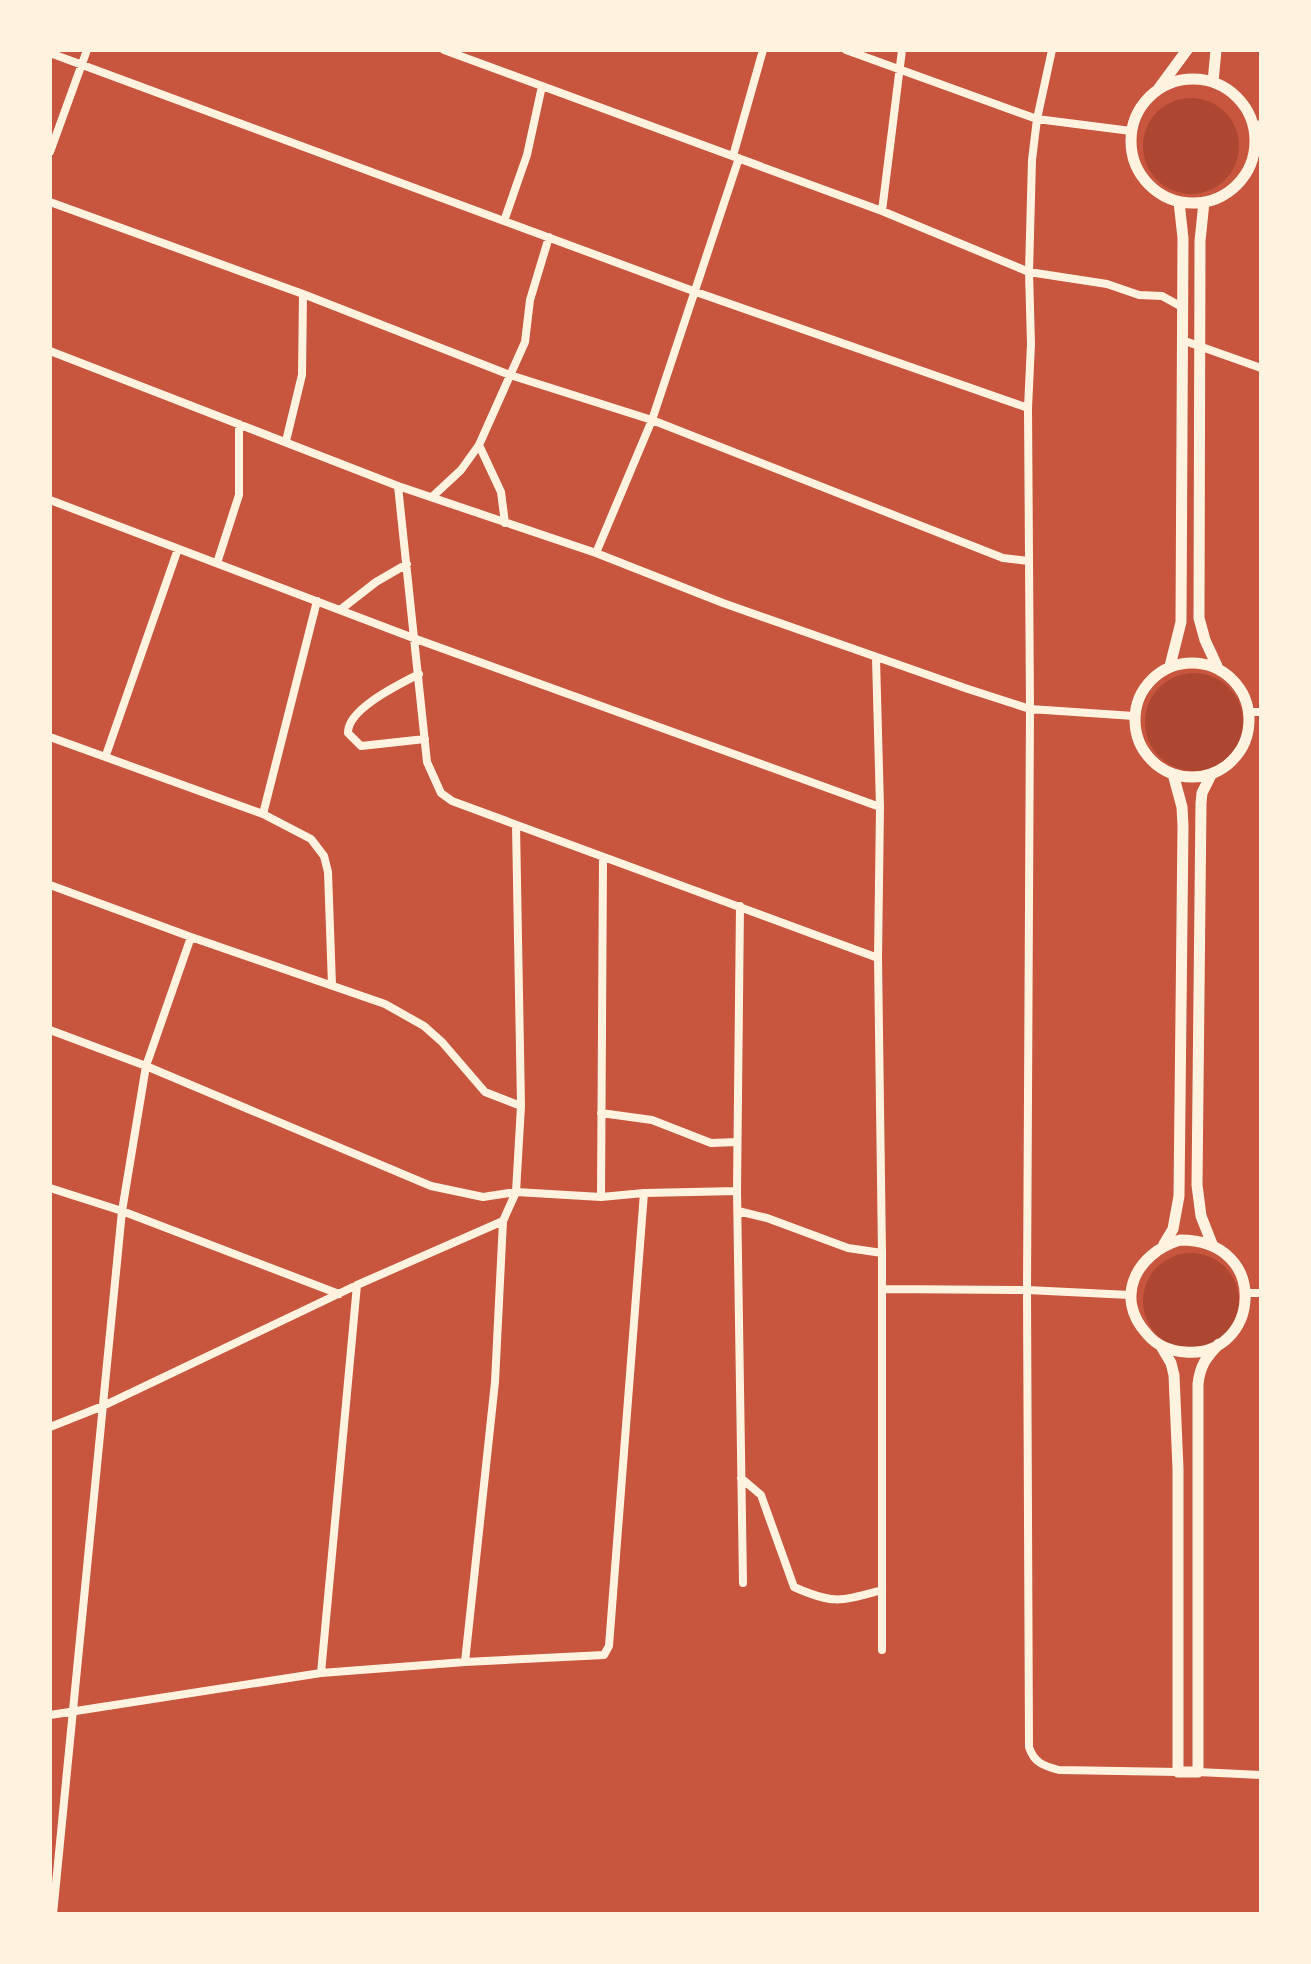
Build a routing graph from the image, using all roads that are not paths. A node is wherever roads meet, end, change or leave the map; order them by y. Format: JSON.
{"nodes":[{"id":1,"x":87,"y":50,"type":"edge"},
{"id":2,"x":444,"y":50,"type":"edge"},
{"id":3,"x":763,"y":50,"type":"edge"},
{"id":4,"x":846,"y":50,"type":"edge"},
{"id":5,"x":902,"y":50,"type":"edge"},
{"id":6,"x":1052,"y":50,"type":"edge"},
{"id":7,"x":1187,"y":50,"type":"edge"},
{"id":8,"x":1216,"y":50,"type":"edge"},
{"id":9,"x":50,"y":53,"type":"edge"},
{"id":10,"x":82,"y":63,"type":"junction"},
{"id":11,"x":899,"y":71,"type":"junction"},
{"id":12,"x":1213,"y":82,"type":"junction"},
{"id":13,"x":542,"y":86,"type":"junction"},
{"id":14,"x":1156,"y":90,"type":"junction"},
{"id":15,"x":1037,"y":119,"type":"junction"},
{"id":16,"x":1257,"y":124,"type":"edge"},
{"id":17,"x":1131,"y":131,"type":"junction"},
{"id":18,"x":50,"y":152,"type":"edge"},
{"id":19,"x":736,"y":157,"type":"junction"},
{"id":20,"x":50,"y":202,"type":"edge"},
{"id":21,"x":1179,"y":202,"type":"junction"},
{"id":22,"x":1204,"y":202,"type":"junction"},
{"id":23,"x":882,"y":211,"type":"junction"},
{"id":24,"x":504,"y":221,"type":"junction"},
{"id":25,"x":549,"y":237,"type":"junction"},
{"id":26,"x":1029,"y":272,"type":"junction"},
{"id":27,"x":696,"y":292,"type":"junction"},
{"id":28,"x":303,"y":294,"type":"junction"},
{"id":29,"x":1182,"y":307,"type":"junction"},
{"id":30,"x":1182,"y":340,"type":"junction"},
{"id":31,"x":1199,"y":348,"type":"junction"},
{"id":32,"x":50,"y":351,"type":"edge"},
{"id":33,"x":1261,"y":368,"type":"edge"},
{"id":34,"x":510,"y":375,"type":"junction"},
{"id":35,"x":1028,"y":408,"type":"junction"},
{"id":36,"x":652,"y":420,"type":"junction"},
{"id":37,"x":239,"y":424,"type":"junction"},
{"id":38,"x":286,"y":441,"type":"junction"},
{"id":39,"x":479,"y":445,"type":"junction"},
{"id":40,"x":398,"y":486,"type":"junction"},
{"id":41,"x":432,"y":497,"type":"junction"},
{"id":42,"x":50,"y":500,"type":"edge"},
{"id":43,"x":505,"y":523,"type":"junction"},
{"id":44,"x":1182,"y":527,"type":"junction"},
{"id":45,"x":1199,"y":527,"type":"junction"},
{"id":46,"x":178,"y":549,"type":"junction"},
{"id":47,"x":596,"y":553,"type":"junction"},
{"id":48,"x":1029,"y":561,"type":"junction"},
{"id":49,"x":217,"y":563,"type":"junction"},
{"id":50,"x":407,"y":564,"type":"junction"},
{"id":51,"x":317,"y":601,"type":"junction"},
{"id":52,"x":340,"y":610,"type":"junction"},
{"id":53,"x":416,"y":639,"type":"junction"},
{"id":54,"x":876,"y":658,"type":"junction"},
{"id":55,"x":1170,"y":666,"type":"junction"},
{"id":56,"x":1217,"y":666,"type":"junction"},
{"id":57,"x":419,"y":674,"type":"junction"},
{"id":58,"x":1030,"y":709,"type":"junction"},
{"id":59,"x":1255,"y":712,"type":"edge"},
{"id":60,"x":1134,"y":716,"type":"junction"},
{"id":61,"x":50,"y":737,"type":"edge"},
{"id":62,"x":425,"y":739,"type":"junction"},
{"id":63,"x":106,"y":755,"type":"junction"},
{"id":64,"x":1173,"y":774,"type":"junction"},
{"id":65,"x":1211,"y":775,"type":"junction"},
{"id":66,"x":880,"y":807,"type":"junction"},
{"id":67,"x":263,"y":814,"type":"junction"},
{"id":68,"x":516,"y":825,"type":"junction"},
{"id":69,"x":603,"y":858,"type":"junction"},
{"id":70,"x":50,"y":885,"type":"edge"},
{"id":71,"x":740,"y":906,"type":"junction"},
{"id":72,"x":1200,"y":914,"type":"junction"},
{"id":73,"x":1182,"y":916,"type":"junction"},
{"id":74,"x":191,"y":937,"type":"junction"},
{"id":75,"x":878,"y":958,"type":"junction"},
{"id":76,"x":332,"y":985,"type":"junction"},
{"id":77,"x":50,"y":1030,"type":"edge"},
{"id":78,"x":146,"y":1066,"type":"junction"},
{"id":79,"x":1198,"y":1099,"type":"junction"},
{"id":80,"x":1181,"y":1100,"type":"junction"},
{"id":81,"x":521,"y":1106,"type":"junction"},
{"id":82,"x":601,"y":1113,"type":"junction"},
{"id":83,"x":737,"y":1142,"type":"junction"},
{"id":84,"x":50,"y":1188,"type":"edge"},
{"id":85,"x":737,"y":1191,"type":"junction"},
{"id":86,"x":516,"y":1192,"type":"junction"},
{"id":87,"x":644,"y":1193,"type":"junction"},
{"id":88,"x":601,"y":1197,"type":"junction"},
{"id":89,"x":122,"y":1211,"type":"junction"},
{"id":90,"x":738,"y":1211,"type":"junction"},
{"id":91,"x":503,"y":1221,"type":"junction"},
{"id":92,"x":1164,"y":1244,"type":"junction"},
{"id":93,"x":1212,"y":1244,"type":"junction"},
{"id":94,"x":882,"y":1253,"type":"junction"},
{"id":95,"x":357,"y":1285,"type":"junction"},
{"id":96,"x":883,"y":1289,"type":"junction"},
{"id":97,"x":1027,"y":1290,"type":"junction"},
{"id":98,"x":1248,"y":1293,"type":"junction"},
{"id":99,"x":1261,"y":1293,"type":"edge"},
{"id":100,"x":339,"y":1294,"type":"junction"},
{"id":101,"x":1130,"y":1295,"type":"junction"},
{"id":102,"x":1219,"y":1344,"type":"junction"},
{"id":103,"x":1161,"y":1346,"type":"junction"},
{"id":104,"x":103,"y":1406,"type":"junction"},
{"id":105,"x":50,"y":1427,"type":"edge"},
{"id":106,"x":741,"y":1478,"type":"junction"},
{"id":107,"x":743,"y":1583,"type":"dead end"},
{"id":108,"x":882,"y":1590,"type":"junction"},
{"id":109,"x":882,"y":1650,"type":"dead end"},
{"id":110,"x":465,"y":1662,"type":"junction"},
{"id":111,"x":321,"y":1673,"type":"junction"},
{"id":112,"x":74,"y":1713,"type":"junction"},
{"id":113,"x":50,"y":1715,"type":"edge"},
{"id":114,"x":1178,"y":1772,"type":"junction"},
{"id":115,"x":1198,"y":1772,"type":"junction"},
{"id":116,"x":1261,"y":1775,"type":"edge"},
{"id":117,"x":53,"y":1914,"type":"edge"}],
"edges":[{"from":1,"to":10,"type":"street"},
{"from":2,"to":13,"type":"street"},
{"from":3,"to":19,"type":"street"},
{"from":4,"to":11,"type":"street"},
{"from":5,"to":11,"type":"street"},
{"from":6,"to":15,"type":"street"},
{"from":7,"to":14,"type":"street"},
{"from":8,"to":12,"type":"street"},
{"from":9,"to":10,"type":"street"},
{"from":10,"to":18,"type":"street"},
{"from":10,"to":24,"type":"street"},
{"from":11,"to":15,"type":"street"},
{"from":11,"to":23,"type":"street"},
{"from":12,"to":14,"type":"street"},
{"from":12,"to":16,"type":"street"},
{"from":13,"to":19,"type":"street"},
{"from":13,"to":24,"type":"street"},
{"from":14,"to":17,"type":"street"},
{"from":15,"to":17,"type":"street"},
{"from":15,"to":26,"type":"street"},
{"from":16,"to":22,"type":"street"},
{"from":17,"to":21,"type":"street"},
{"from":19,"to":23,"type":"street"},
{"from":19,"to":27,"type":"street"},
{"from":20,"to":28,"type":"street"},
{"from":21,"to":22,"type":"street"},
{"from":21,"to":29,"type":"street"},
{"from":22,"to":31,"type":"street"},
{"from":23,"to":26,"type":"street"},
{"from":24,"to":25,"type":"street"},
{"from":25,"to":27,"type":"street"},
{"from":25,"to":34,"type":"street"},
{"from":26,"to":29,"type":"street"},
{"from":26,"to":35,"type":"street"},
{"from":27,"to":35,"type":"street"},
{"from":27,"to":36,"type":"street"},
{"from":28,"to":34,"type":"street"},
{"from":28,"to":38,"type":"street"},
{"from":29,"to":30,"type":"street"},
{"from":30,"to":31,"type":"street"},
{"from":30,"to":44,"type":"street"},
{"from":31,"to":33,"type":"street"},
{"from":31,"to":45,"type":"street"},
{"from":32,"to":37,"type":"street"},
{"from":34,"to":36,"type":"street"},
{"from":34,"to":39,"type":"street"},
{"from":35,"to":48,"type":"street"},
{"from":36,"to":47,"type":"street"},
{"from":36,"to":48,"type":"street"},
{"from":37,"to":38,"type":"street"},
{"from":37,"to":49,"type":"street"},
{"from":38,"to":40,"type":"street"},
{"from":39,"to":41,"type":"street"},
{"from":39,"to":43,"type":"street"},
{"from":40,"to":41,"type":"street"},
{"from":40,"to":50,"type":"street"},
{"from":41,"to":43,"type":"street"},
{"from":42,"to":46,"type":"street"},
{"from":43,"to":47,"type":"street"},
{"from":44,"to":45,"type":"street"},
{"from":44,"to":55,"type":"street"},
{"from":45,"to":56,"type":"street"},
{"from":46,"to":49,"type":"street"},
{"from":46,"to":63,"type":"street"},
{"from":47,"to":54,"type":"street"},
{"from":48,"to":58,"type":"street"},
{"from":49,"to":51,"type":"street"},
{"from":50,"to":52,"type":"street"},
{"from":50,"to":53,"type":"street"},
{"from":51,"to":52,"type":"street"},
{"from":51,"to":67,"type":"street"},
{"from":52,"to":53,"type":"street"},
{"from":53,"to":57,"type":"street"},
{"from":53,"to":66,"type":"street"},
{"from":54,"to":58,"type":"street"},
{"from":54,"to":66,"type":"street"},
{"from":55,"to":56,"type":"street"},
{"from":55,"to":60,"type":"street"},
{"from":56,"to":59,"type":"street"},
{"from":57,"to":62,"type":"street"},
{"from":57,"to":62,"type":"street"},
{"from":58,"to":60,"type":"street"},
{"from":58,"to":97,"type":"street"},
{"from":59,"to":65,"type":"street"},
{"from":60,"to":64,"type":"street"},
{"from":61,"to":63,"type":"street"},
{"from":62,"to":68,"type":"street"},
{"from":63,"to":67,"type":"street"},
{"from":64,"to":65,"type":"street"},
{"from":64,"to":73,"type":"street"},
{"from":65,"to":72,"type":"street"},
{"from":66,"to":75,"type":"street"},
{"from":67,"to":76,"type":"street"},
{"from":68,"to":69,"type":"street"},
{"from":68,"to":81,"type":"street"},
{"from":69,"to":71,"type":"street"},
{"from":69,"to":82,"type":"street"},
{"from":70,"to":74,"type":"street"},
{"from":71,"to":75,"type":"street"},
{"from":71,"to":83,"type":"street"},
{"from":72,"to":73,"type":"street"},
{"from":72,"to":79,"type":"street"},
{"from":73,"to":80,"type":"street"},
{"from":74,"to":76,"type":"street"},
{"from":74,"to":78,"type":"street"},
{"from":75,"to":94,"type":"street"},
{"from":76,"to":81,"type":"street"},
{"from":77,"to":78,"type":"street"},
{"from":78,"to":86,"type":"street"},
{"from":78,"to":89,"type":"street"},
{"from":79,"to":80,"type":"street"},
{"from":79,"to":93,"type":"street"},
{"from":80,"to":92,"type":"street"},
{"from":81,"to":86,"type":"street"},
{"from":82,"to":83,"type":"street"},
{"from":82,"to":88,"type":"street"},
{"from":83,"to":85,"type":"street"},
{"from":84,"to":89,"type":"street"},
{"from":85,"to":87,"type":"street"},
{"from":85,"to":90,"type":"street"},
{"from":86,"to":88,"type":"street"},
{"from":86,"to":91,"type":"street"},
{"from":87,"to":88,"type":"street"},
{"from":87,"to":110,"type":"street"},
{"from":89,"to":100,"type":"street"},
{"from":89,"to":104,"type":"street"},
{"from":90,"to":94,"type":"street"},
{"from":90,"to":106,"type":"street"},
{"from":91,"to":95,"type":"street"},
{"from":91,"to":110,"type":"street"},
{"from":92,"to":93,"type":"street"},
{"from":92,"to":101,"type":"street"},
{"from":93,"to":98,"type":"street"},
{"from":94,"to":96,"type":"street"},
{"from":95,"to":100,"type":"street"},
{"from":95,"to":111,"type":"street"},
{"from":96,"to":97,"type":"street"},
{"from":96,"to":108,"type":"street"},
{"from":97,"to":101,"type":"street"},
{"from":97,"to":114,"type":"street"},
{"from":98,"to":99,"type":"street"},
{"from":98,"to":102,"type":"street"},
{"from":100,"to":104,"type":"street"},
{"from":101,"to":103,"type":"street"},
{"from":102,"to":103,"type":"street"},
{"from":102,"to":115,"type":"street"},
{"from":103,"to":114,"type":"street"},
{"from":104,"to":105,"type":"street"},
{"from":104,"to":112,"type":"street"},
{"from":106,"to":107,"type":"street"},
{"from":106,"to":108,"type":"street"},
{"from":108,"to":109,"type":"street"},
{"from":110,"to":111,"type":"street"},
{"from":111,"to":112,"type":"street"},
{"from":112,"to":113,"type":"street"},
{"from":112,"to":117,"type":"street"},
{"from":114,"to":115,"type":"street"},
{"from":115,"to":116,"type":"street"}]}
